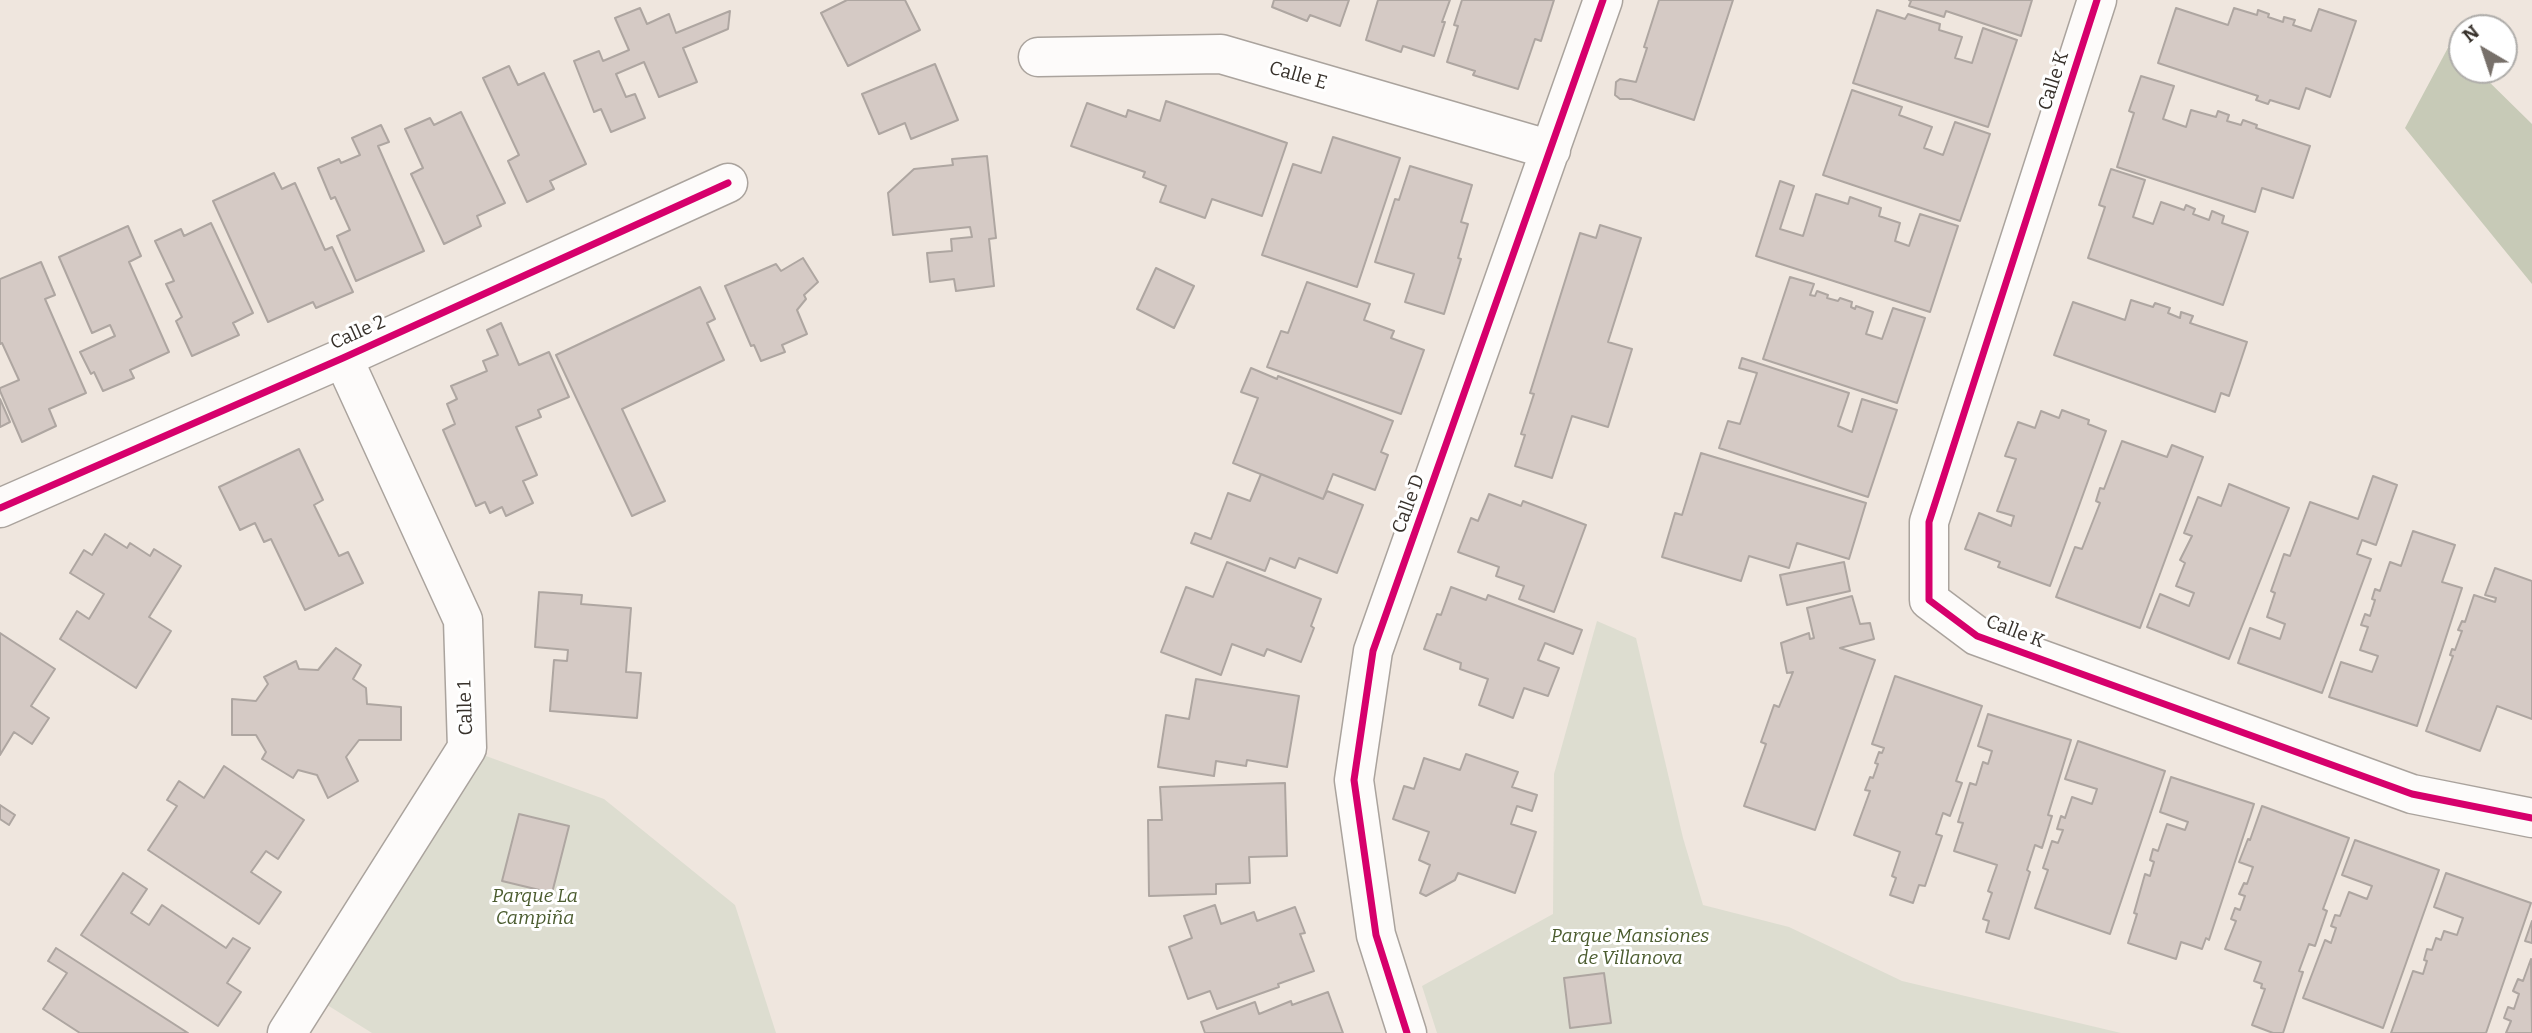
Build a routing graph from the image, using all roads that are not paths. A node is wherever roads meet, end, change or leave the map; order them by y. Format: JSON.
{"nodes":[{"id":1,"x":1603,"y":0,"type":"edge"},
{"id":2,"x":2097,"y":0,"type":"edge"},
{"id":3,"x":1038,"y":57,"type":"dead end"},
{"id":4,"x":1551,"y":150,"type":"junction"},
{"id":5,"x":728,"y":183,"type":"dead end"},
{"id":6,"x":343,"y":358,"type":"junction"},
{"id":7,"x":0,"y":508,"type":"edge"},
{"id":8,"x":2532,"y":818,"type":"edge"},
{"id":9,"x":287,"y":1033,"type":"edge"},
{"id":10,"x":1407,"y":1033,"type":"edge"}],
"edges":[{"from":1,"to":4,"type":"street","name":"Calle D"},
{"from":2,"to":8,"type":"street","name":"Calle K"},
{"from":3,"to":4,"type":"street","name":"Calle E"},
{"from":4,"to":10,"type":"street","name":"Calle D"},
{"from":5,"to":6,"type":"street","name":"Calle 2"},
{"from":6,"to":7,"type":"street","name":"Calle 2"},
{"from":6,"to":9,"type":"street","name":"Calle 1"}]}
